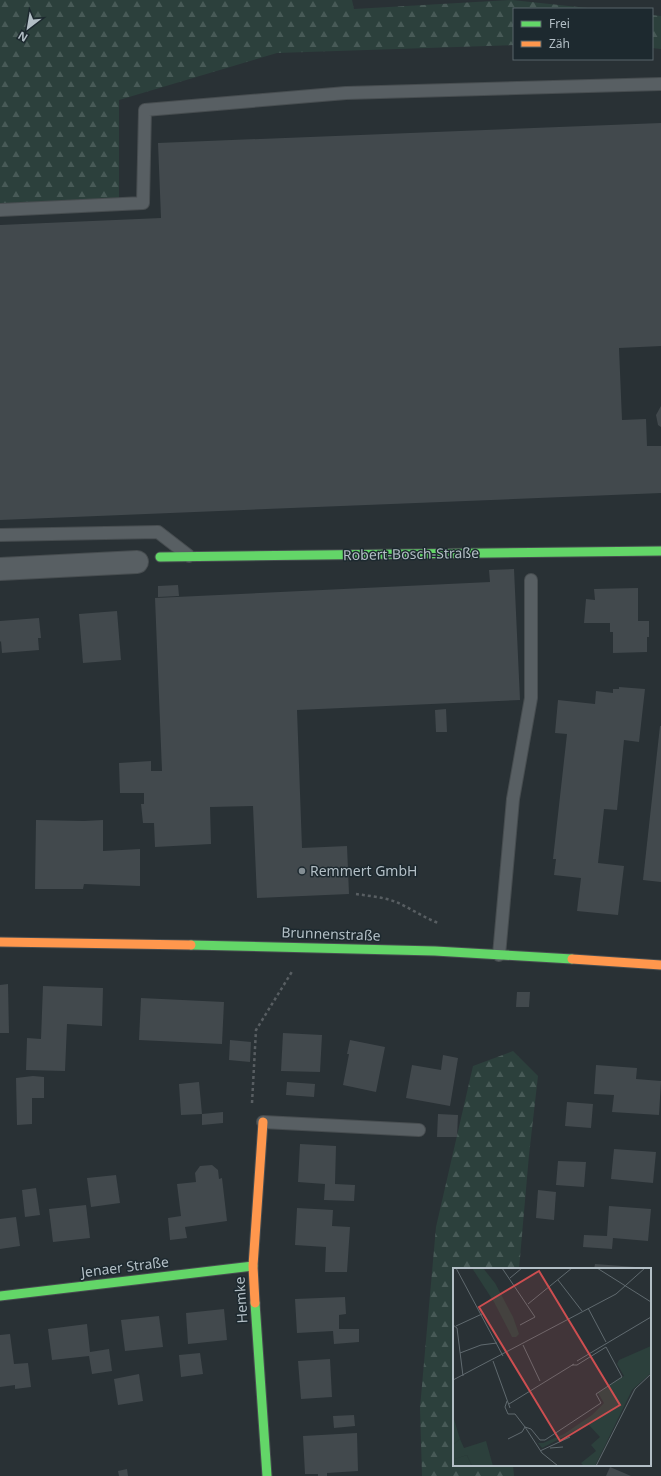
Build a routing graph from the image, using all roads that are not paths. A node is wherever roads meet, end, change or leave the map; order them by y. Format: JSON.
{"nodes":[{"id":1,"x":661,"y":84,"type":"edge"},
{"id":2,"x":0,"y":210,"type":"edge"},
{"id":3,"x":0,"y":535,"type":"edge"},
{"id":4,"x":661,"y":551,"type":"edge"},
{"id":5,"x":160,"y":557,"type":"dead end"},
{"id":6,"x":190,"y":557,"type":"junction"},
{"id":7,"x":137,"y":562,"type":"dead end"},
{"id":8,"x":0,"y":569,"type":"edge"},
{"id":9,"x":531,"y":580,"type":"dead end"},
{"id":10,"x":0,"y":942,"type":"edge"},
{"id":11,"x":498,"y":955,"type":"junction"},
{"id":12,"x":661,"y":965,"type":"edge"},
{"id":13,"x":263,"y":1122,"type":"joint"},
{"id":14,"x":419,"y":1130,"type":"dead end"},
{"id":15,"x":253,"y":1266,"type":"junction"},
{"id":16,"x":0,"y":1296,"type":"edge"},
{"id":17,"x":267,"y":1476,"type":"edge"}],
"edges":[{"from":1,"to":2,"type":"lane"},
{"from":3,"to":6,"type":"lane"},
{"from":4,"to":6,"type":"street","name":"Robert-Bosch-Straße"},
{"from":5,"to":6,"type":"street","name":"Robert-Bosch-Straße"},
{"from":7,"to":8,"type":"street"},
{"from":9,"to":11,"type":"lane"},
{"from":10,"to":11,"type":"street","name":"Brunnenstraße"},
{"from":11,"to":12,"type":"street","name":"Brunnenstraße"},
{"from":13,"to":14,"type":"lane"},
{"from":13,"to":15,"type":"street","name":"Hemke"},
{"from":15,"to":16,"type":"street","name":"Jenaer Straße"},
{"from":15,"to":17,"type":"street","name":"Hemke"}]}
